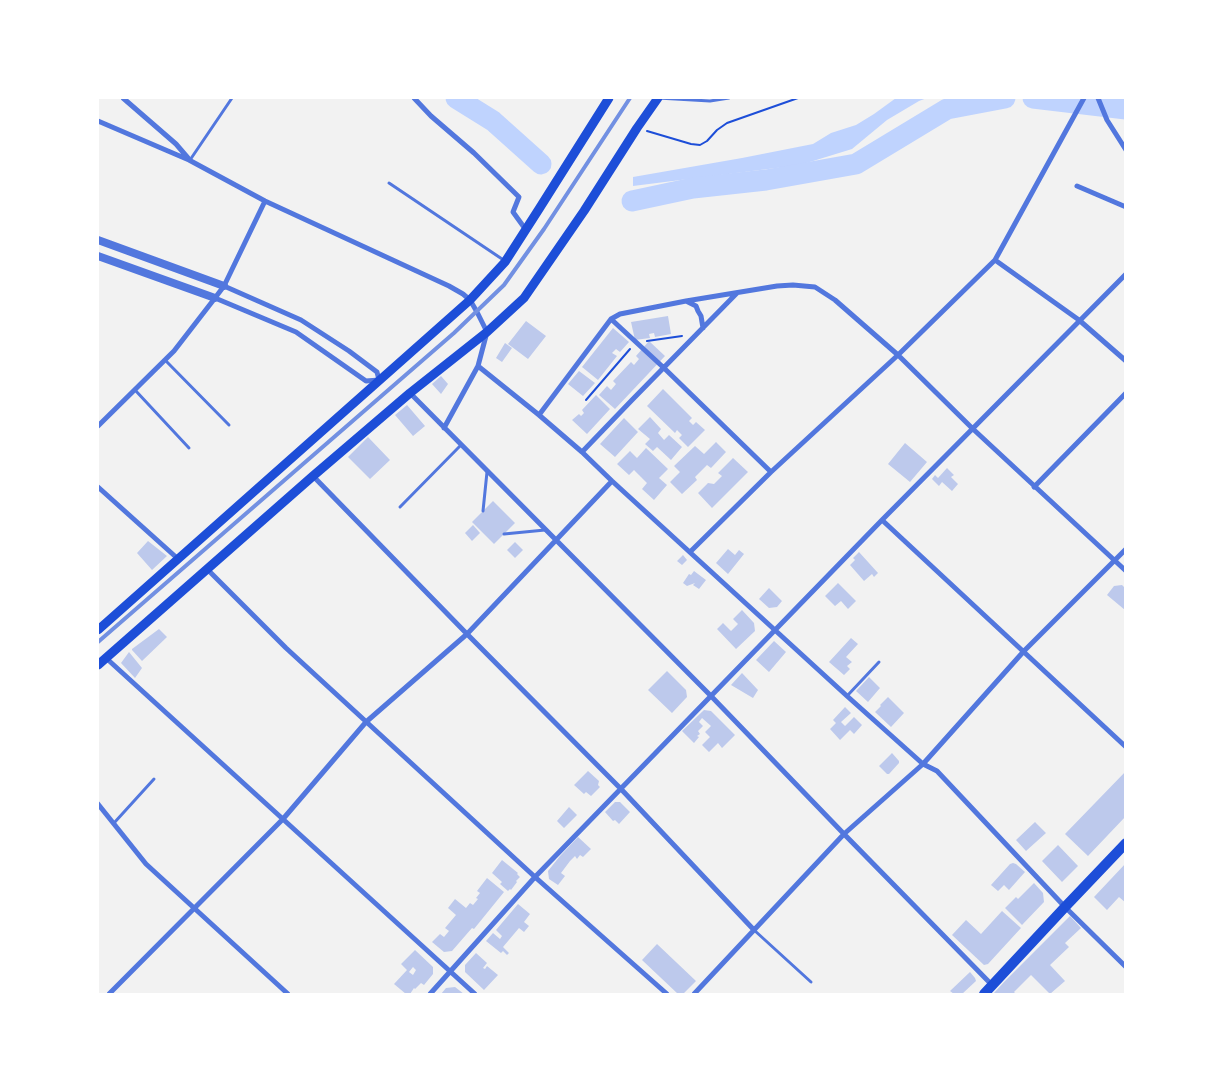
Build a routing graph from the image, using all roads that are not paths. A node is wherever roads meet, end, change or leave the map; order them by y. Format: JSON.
{"nodes":[{"id":1,"x":123,"y":98,"type":"edge"},
{"id":2,"x":232,"y":98,"type":"edge"},
{"id":3,"x":414,"y":98,"type":"edge"},
{"id":4,"x":609,"y":98,"type":"edge"},
{"id":5,"x":658,"y":98,"type":"edge"},
{"id":6,"x":729,"y":98,"type":"edge"},
{"id":7,"x":1084,"y":98,"type":"edge"},
{"id":8,"x":1098,"y":98,"type":"edge"},
{"id":9,"x":98,"y":121,"type":"edge"},
{"id":10,"x":1126,"y":150,"type":"edge"},
{"id":11,"x":190,"y":160,"type":"junction"},
{"id":12,"x":389,"y":183,"type":"dead end"},
{"id":13,"x":1077,"y":186,"type":"dead end"},
{"id":14,"x":266,"y":202,"type":"junction"},
{"id":15,"x":1126,"y":207,"type":"edge"},
{"id":16,"x":526,"y":230,"type":"junction"},
{"id":17,"x":98,"y":240,"type":"edge"},
{"id":18,"x":98,"y":256,"type":"edge"},
{"id":19,"x":996,"y":260,"type":"junction"},
{"id":20,"x":505,"y":262,"type":"junction"},
{"id":21,"x":1126,"y":274,"type":"edge"},
{"id":22,"x":224,"y":286,"type":"junction"},
{"id":23,"x":738,"y":292,"type":"junction"},
{"id":24,"x":215,"y":298,"type":"junction"},
{"id":25,"x":470,"y":300,"type":"junction"},
{"id":26,"x":686,"y":301,"type":"junction"},
{"id":27,"x":611,"y":319,"type":"junction"},
{"id":28,"x":1079,"y":320,"type":"junction"},
{"id":29,"x":703,"y":328,"type":"junction"},
{"id":30,"x":486,"y":332,"type":"junction"},
{"id":31,"x":898,"y":355,"type":"junction"},
{"id":32,"x":165,"y":360,"type":"junction"},
{"id":33,"x":1126,"y":361,"type":"edge"},
{"id":34,"x":478,"y":366,"type":"junction"},
{"id":35,"x":664,"y":368,"type":"junction"},
{"id":36,"x":378,"y":376,"type":"junction"},
{"id":37,"x":366,"y":381,"type":"junction"},
{"id":38,"x":135,"y":390,"type":"junction"},
{"id":39,"x":366,"y":391,"type":"junction"},
{"id":40,"x":410,"y":393,"type":"junction"},
{"id":41,"x":1126,"y":393,"type":"edge"},
{"id":42,"x":539,"y":415,"type":"junction"},
{"id":43,"x":229,"y":425,"type":"dead end"},
{"id":44,"x":98,"y":426,"type":"edge"},
{"id":45,"x":444,"y":428,"type":"junction"},
{"id":46,"x":972,"y":429,"type":"junction"},
{"id":47,"x":461,"y":445,"type":"junction"},
{"id":48,"x":189,"y":448,"type":"dead end"},
{"id":49,"x":582,"y":452,"type":"junction"},
{"id":50,"x":487,"y":471,"type":"junction"},
{"id":51,"x":771,"y":472,"type":"junction"},
{"id":52,"x":313,"y":476,"type":"junction"},
{"id":53,"x":612,"y":481,"type":"junction"},
{"id":54,"x":98,"y":487,"type":"edge"},
{"id":55,"x":1034,"y":487,"type":"junction"},
{"id":56,"x":400,"y":507,"type":"dead end"},
{"id":57,"x":483,"y":511,"type":"dead end"},
{"id":58,"x":882,"y":520,"type":"junction"},
{"id":59,"x":545,"y":530,"type":"junction"},
{"id":60,"x":504,"y":534,"type":"dead end"},
{"id":61,"x":556,"y":541,"type":"junction"},
{"id":62,"x":1126,"y":549,"type":"edge"},
{"id":63,"x":690,"y":552,"type":"junction"},
{"id":64,"x":177,"y":558,"type":"junction"},
{"id":65,"x":1114,"y":560,"type":"junction"},
{"id":66,"x":207,"y":569,"type":"junction"},
{"id":67,"x":1126,"y":571,"type":"edge"},
{"id":68,"x":98,"y":630,"type":"edge"},
{"id":69,"x":776,"y":630,"type":"junction"},
{"id":70,"x":467,"y":634,"type":"junction"},
{"id":71,"x":1024,"y":651,"type":"junction"},
{"id":72,"x":106,"y":658,"type":"junction"},
{"id":73,"x":879,"y":662,"type":"dead end"},
{"id":74,"x":98,"y":665,"type":"edge"},
{"id":75,"x":711,"y":696,"type":"junction"},
{"id":76,"x":847,"y":696,"type":"junction"},
{"id":77,"x":366,"y":722,"type":"junction"},
{"id":78,"x":1126,"y":747,"type":"edge"},
{"id":79,"x":923,"y":764,"type":"junction"},
{"id":80,"x":154,"y":779,"type":"dead end"},
{"id":81,"x":621,"y":789,"type":"junction"},
{"id":82,"x":98,"y":804,"type":"edge"},
{"id":83,"x":283,"y":819,"type":"junction"},
{"id":84,"x":114,"y":824,"type":"junction"},
{"id":85,"x":844,"y":834,"type":"junction"},
{"id":86,"x":1126,"y":844,"type":"edge"},
{"id":87,"x":535,"y":877,"type":"junction"},
{"id":88,"x":1065,"y":907,"type":"junction"},
{"id":89,"x":194,"y":908,"type":"junction"},
{"id":90,"x":754,"y":930,"type":"junction"},
{"id":91,"x":1126,"y":967,"type":"edge"},
{"id":92,"x":450,"y":972,"type":"junction"},
{"id":93,"x":811,"y":982,"type":"dead end"},
{"id":94,"x":992,"y":985,"type":"junction"},
{"id":95,"x":109,"y":994,"type":"edge"},
{"id":96,"x":286,"y":994,"type":"edge"},
{"id":97,"x":430,"y":994,"type":"edge"},
{"id":98,"x":475,"y":994,"type":"edge"},
{"id":99,"x":667,"y":994,"type":"edge"},
{"id":100,"x":694,"y":994,"type":"edge"},
{"id":101,"x":984,"y":994,"type":"edge"}],
"edges":[{"from":1,"to":11,"type":"street"},
{"from":2,"to":11,"type":"lane"},
{"from":3,"to":16,"type":"street"},
{"from":4,"to":16,"type":"main road"},
{"from":5,"to":6,"type":"lane"},
{"from":5,"to":30,"type":"main road"},
{"from":7,"to":19,"type":"street"},
{"from":8,"to":10,"type":"street"},
{"from":9,"to":11,"type":"street"},
{"from":11,"to":14,"type":"street"},
{"from":12,"to":20,"type":"lane"},
{"from":13,"to":15,"type":"street"},
{"from":14,"to":22,"type":"street"},
{"from":14,"to":25,"type":"street"},
{"from":16,"to":20,"type":"main road"},
{"from":17,"to":22,"type":"street"},
{"from":18,"to":24,"type":"street"},
{"from":19,"to":28,"type":"street"},
{"from":19,"to":31,"type":"street"},
{"from":20,"to":25,"type":"main road"},
{"from":21,"to":28,"type":"street"},
{"from":22,"to":24,"type":"street"},
{"from":22,"to":36,"type":"street"},
{"from":23,"to":26,"type":"street"},
{"from":23,"to":29,"type":"street"},
{"from":23,"to":31,"type":"street"},
{"from":24,"to":32,"type":"street"},
{"from":24,"to":37,"type":"street"},
{"from":25,"to":30,"type":"street"},
{"from":25,"to":36,"type":"main road"},
{"from":26,"to":27,"type":"street"},
{"from":26,"to":29,"type":"street"},
{"from":27,"to":35,"type":"street"},
{"from":27,"to":42,"type":"street"},
{"from":28,"to":33,"type":"street"},
{"from":28,"to":46,"type":"street"},
{"from":29,"to":35,"type":"street"},
{"from":30,"to":34,"type":"street"},
{"from":30,"to":40,"type":"main road"},
{"from":31,"to":46,"type":"street"},
{"from":31,"to":51,"type":"street"},
{"from":32,"to":38,"type":"street"},
{"from":32,"to":43,"type":"lane"},
{"from":34,"to":42,"type":"street"},
{"from":34,"to":45,"type":"street"},
{"from":35,"to":49,"type":"street"},
{"from":35,"to":51,"type":"street"},
{"from":36,"to":37,"type":"street"},
{"from":36,"to":39,"type":"main road"},
{"from":37,"to":39,"type":"street"},
{"from":38,"to":44,"type":"street"},
{"from":38,"to":48,"type":"lane"},
{"from":39,"to":64,"type":"main road"},
{"from":40,"to":45,"type":"street"},
{"from":40,"to":52,"type":"main road"},
{"from":41,"to":55,"type":"street"},
{"from":42,"to":49,"type":"street"},
{"from":45,"to":47,"type":"street"},
{"from":46,"to":55,"type":"street"},
{"from":46,"to":58,"type":"street"},
{"from":47,"to":50,"type":"street"},
{"from":47,"to":56,"type":"lane"},
{"from":49,"to":53,"type":"street"},
{"from":50,"to":57,"type":"lane"},
{"from":50,"to":59,"type":"street"},
{"from":51,"to":63,"type":"street"},
{"from":52,"to":66,"type":"main road"},
{"from":52,"to":70,"type":"street"},
{"from":53,"to":61,"type":"street"},
{"from":53,"to":63,"type":"street"},
{"from":54,"to":64,"type":"street"},
{"from":55,"to":65,"type":"street"},
{"from":58,"to":69,"type":"street"},
{"from":58,"to":71,"type":"street"},
{"from":59,"to":60,"type":"lane"},
{"from":59,"to":61,"type":"street"},
{"from":61,"to":70,"type":"street"},
{"from":61,"to":75,"type":"street"},
{"from":62,"to":65,"type":"street"},
{"from":63,"to":69,"type":"street"},
{"from":64,"to":68,"type":"main road"},
{"from":65,"to":67,"type":"street"},
{"from":65,"to":71,"type":"street"},
{"from":66,"to":72,"type":"main road"},
{"from":66,"to":77,"type":"street"},
{"from":69,"to":75,"type":"street"},
{"from":69,"to":76,"type":"street"},
{"from":70,"to":77,"type":"street"},
{"from":70,"to":81,"type":"street"},
{"from":71,"to":78,"type":"street"},
{"from":71,"to":79,"type":"street"},
{"from":72,"to":74,"type":"main road"},
{"from":72,"to":83,"type":"street"},
{"from":73,"to":76,"type":"lane"},
{"from":75,"to":81,"type":"street"},
{"from":75,"to":85,"type":"street"},
{"from":76,"to":79,"type":"street"},
{"from":77,"to":83,"type":"street"},
{"from":77,"to":87,"type":"street"},
{"from":79,"to":85,"type":"street"},
{"from":79,"to":88,"type":"street"},
{"from":80,"to":84,"type":"lane"},
{"from":81,"to":87,"type":"street"},
{"from":81,"to":90,"type":"street"},
{"from":82,"to":84,"type":"street"},
{"from":83,"to":89,"type":"street"},
{"from":83,"to":92,"type":"street"},
{"from":84,"to":89,"type":"street"},
{"from":85,"to":90,"type":"street"},
{"from":85,"to":94,"type":"street"},
{"from":86,"to":88,"type":"highway"},
{"from":87,"to":92,"type":"street"},
{"from":87,"to":99,"type":"street"},
{"from":88,"to":91,"type":"street"},
{"from":88,"to":94,"type":"highway"},
{"from":89,"to":95,"type":"street"},
{"from":89,"to":96,"type":"street"},
{"from":90,"to":93,"type":"lane"},
{"from":90,"to":100,"type":"street"},
{"from":92,"to":97,"type":"street"},
{"from":92,"to":98,"type":"street"},
{"from":94,"to":101,"type":"highway"}]}
